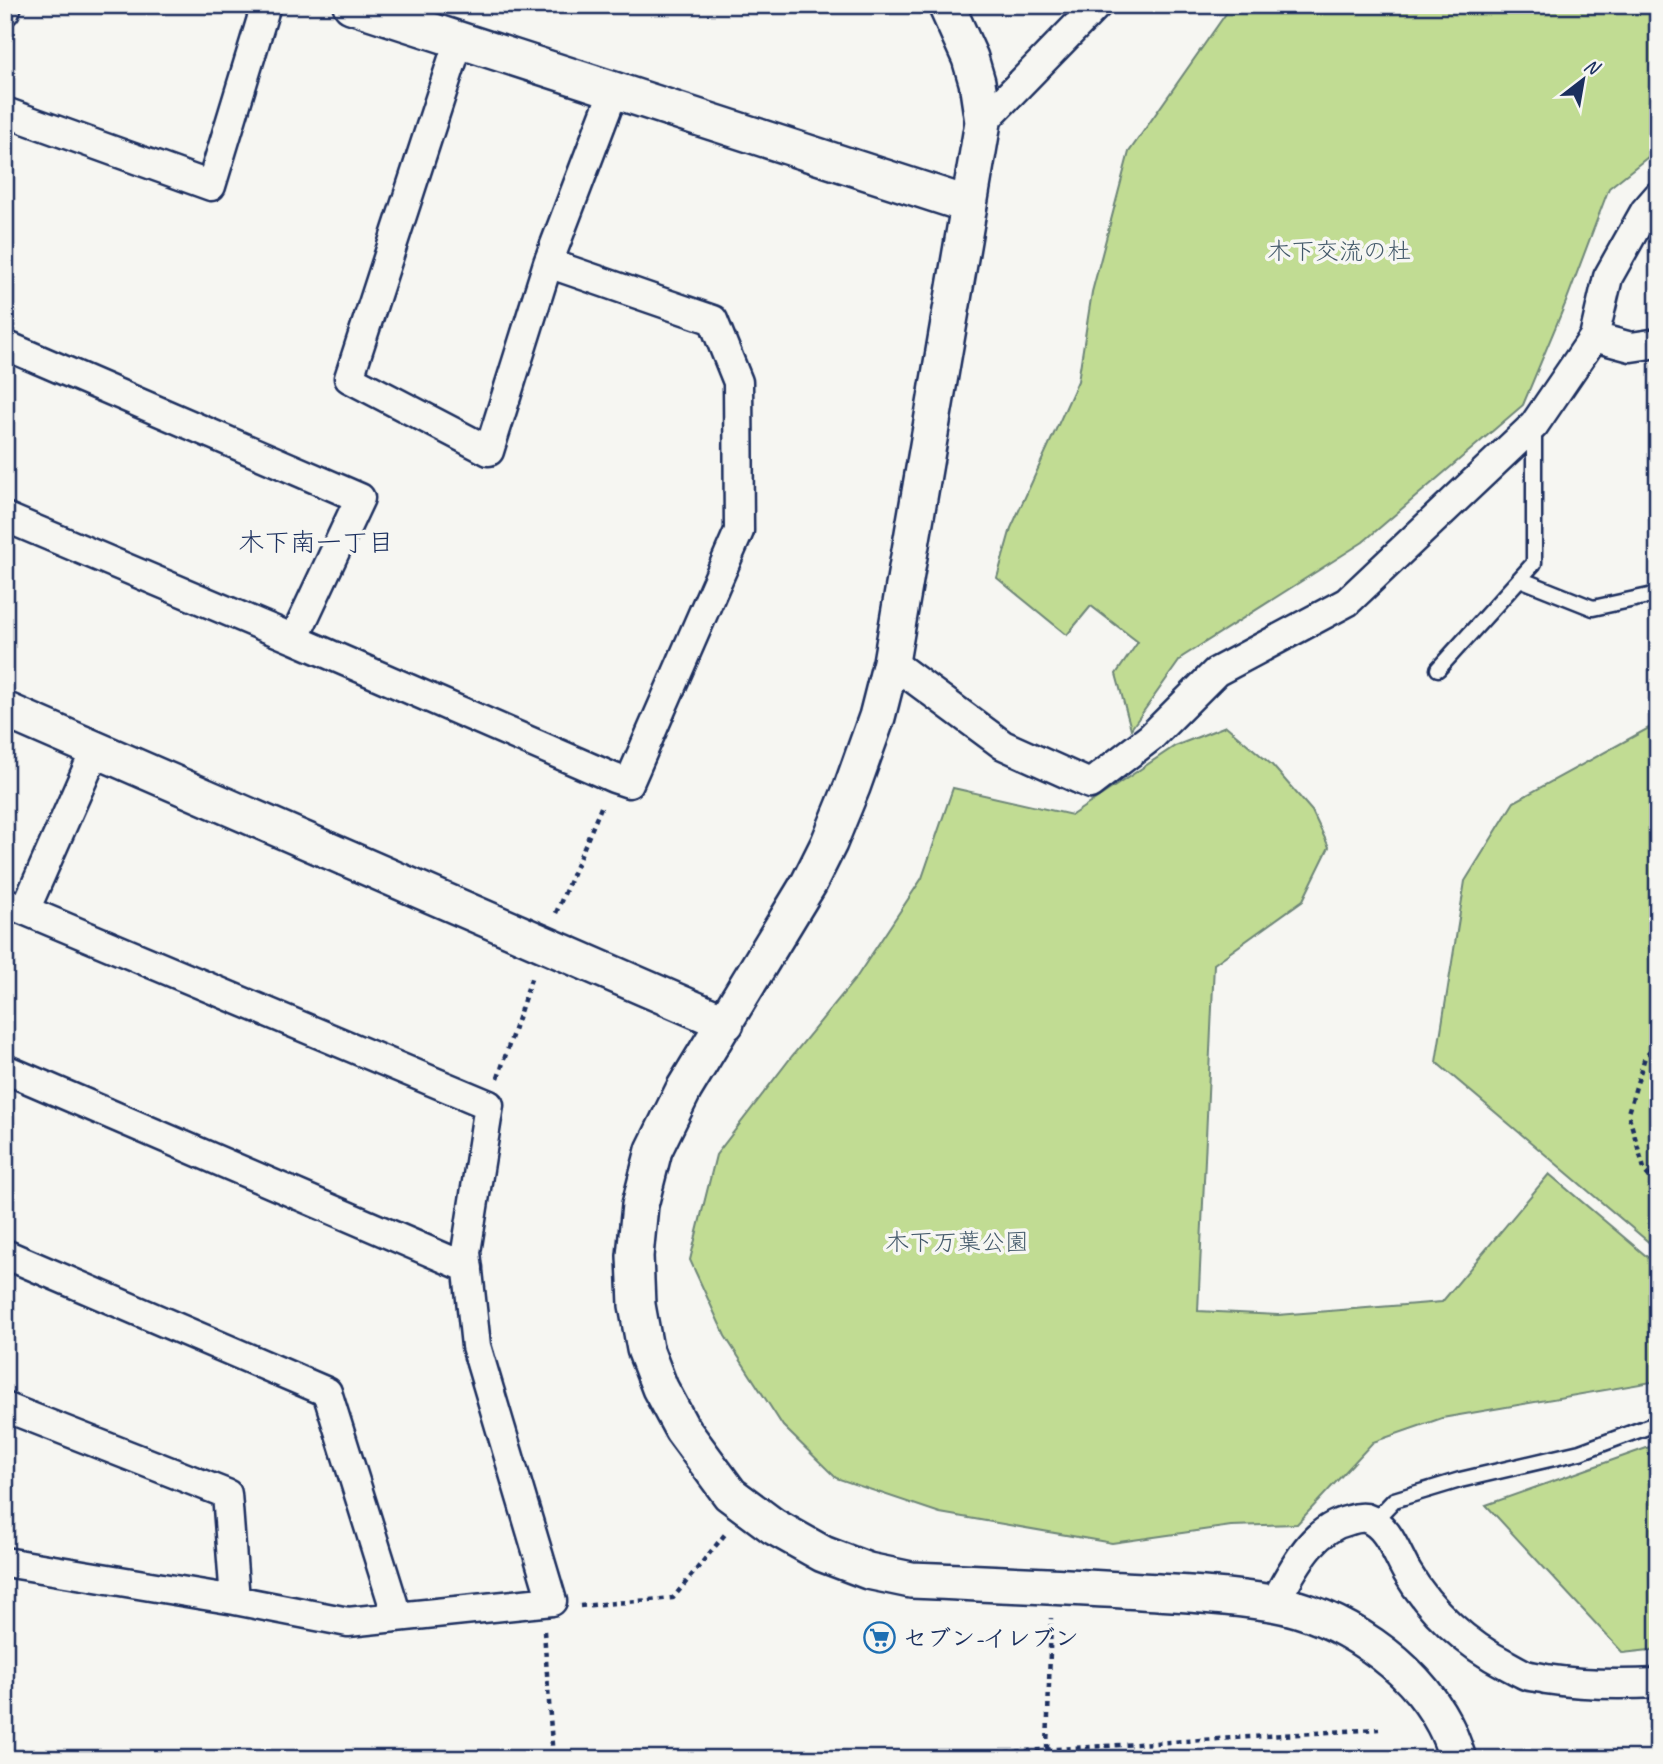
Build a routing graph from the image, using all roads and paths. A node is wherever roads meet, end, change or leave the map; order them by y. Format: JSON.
{"nodes":[{"id":1,"x":7,"y":5,"type":"edge"},
{"id":2,"x":266,"y":5,"type":"edge"},
{"id":3,"x":351,"y":5,"type":"edge"},
{"id":4,"x":946,"y":5,"type":"edge"},
{"id":5,"x":1097,"y":5,"type":"edge"},
{"id":6,"x":5,"y":11,"type":"edge"},
{"id":7,"x":459,"y":40,"type":"junction"},
{"id":8,"x":614,"y":90,"type":"junction"},
{"id":9,"x":5,"y":112,"type":"edge"},
{"id":10,"x":983,"y":122,"type":"junction"},
{"id":11,"x":1658,"y":196,"type":"edge"},
{"id":12,"x":969,"y":205,"type":"junction"},
{"id":13,"x":548,"y":263,"type":"junction"},
{"id":14,"x":1594,"y":337,"type":"junction"},
{"id":15,"x":1658,"y":343,"type":"edge"},
{"id":16,"x":5,"y":345,"type":"edge"},
{"id":17,"x":1534,"y":425,"type":"junction"},
{"id":18,"x":5,"y":517,"type":"edge"},
{"id":19,"x":1520,"y":579,"type":"junction"},
{"id":20,"x":1658,"y":594,"type":"edge"},
{"id":21,"x":295,"y":639,"type":"junction"},
{"id":22,"x":891,"y":662,"type":"junction"},
{"id":23,"x":1438,"y":669,"type":"dead end"},
{"id":24,"x":5,"y":710,"type":"edge"},
{"id":25,"x":96,"y":749,"type":"junction"},
{"id":26,"x":15,"y":906,"type":"edge"},
{"id":27,"x":726,"y":1023,"type":"junction"},
{"id":28,"x":1658,"y":1044,"type":"edge"},
{"id":29,"x":5,"y":1069,"type":"edge"},
{"id":30,"x":1658,"y":1186,"type":"edge"},
{"id":31,"x":5,"y":1254,"type":"edge"},
{"id":32,"x":467,"y":1268,"type":"junction"},
{"id":33,"x":5,"y":1406,"type":"edge"},
{"id":34,"x":1658,"y":1423,"type":"edge"},
{"id":35,"x":1373,"y":1522,"type":"junction"},
{"id":36,"x":731,"y":1526,"type":"dead end"},
{"id":37,"x":5,"y":1562,"type":"edge"},
{"id":38,"x":235,"y":1600,"type":"junction"},
{"id":39,"x":547,"y":1602,"type":"junction"},
{"id":40,"x":1274,"y":1603,"type":"junction"},
{"id":41,"x":397,"y":1616,"type":"junction"},
{"id":42,"x":1051,"y":1617,"type":"dead end"},
{"id":43,"x":1658,"y":1683,"type":"edge"},
{"id":44,"x":1379,"y":1729,"type":"dead end"},
{"id":45,"x":1047,"y":1750,"type":"junction"},
{"id":46,"x":553,"y":1759,"type":"edge"},
{"id":47,"x":896,"y":1759,"type":"edge"},
{"id":48,"x":1458,"y":1759,"type":"edge"}],
"edges":[{"from":1,"to":6,"type":"street"},
{"from":2,"to":9,"type":"street"},
{"from":3,"to":7,"type":"street"},
{"from":4,"to":10,"type":"street"},
{"from":5,"to":10,"type":"street"},
{"from":7,"to":8,"type":"street"},
{"from":7,"to":13,"type":"street"},
{"from":8,"to":12,"type":"street"},
{"from":8,"to":13,"type":"street"},
{"from":10,"to":12,"type":"street"},
{"from":11,"to":14,"type":"street"},
{"from":12,"to":22,"type":"street"},
{"from":13,"to":21,"type":"street"},
{"from":14,"to":15,"type":"street"},
{"from":14,"to":17,"type":"street"},
{"from":16,"to":21,"type":"street"},
{"from":17,"to":19,"type":"lane"},
{"from":17,"to":22,"type":"street"},
{"from":18,"to":21,"type":"street"},
{"from":19,"to":20,"type":"lane"},
{"from":19,"to":23,"type":"lane"},
{"from":22,"to":27,"type":"street"},
{"from":24,"to":25,"type":"street"},
{"from":25,"to":26,"type":"street"},
{"from":25,"to":27,"type":"street"},
{"from":26,"to":32,"type":"street"},
{"from":27,"to":40,"type":"street"},
{"from":28,"to":30,"type":"path"},
{"from":29,"to":32,"type":"street"},
{"from":31,"to":41,"type":"street"},
{"from":32,"to":39,"type":"street"},
{"from":33,"to":38,"type":"street"},
{"from":34,"to":35,"type":"lane"},
{"from":35,"to":40,"type":"street"},
{"from":35,"to":43,"type":"street"},
{"from":36,"to":39,"type":"path"},
{"from":37,"to":38,"type":"street"},
{"from":38,"to":41,"type":"street"},
{"from":39,"to":41,"type":"street"},
{"from":39,"to":46,"type":"path"},
{"from":40,"to":48,"type":"street"},
{"from":42,"to":45,"type":"path"},
{"from":44,"to":45,"type":"path"},
{"from":45,"to":47,"type":"path"}]}
